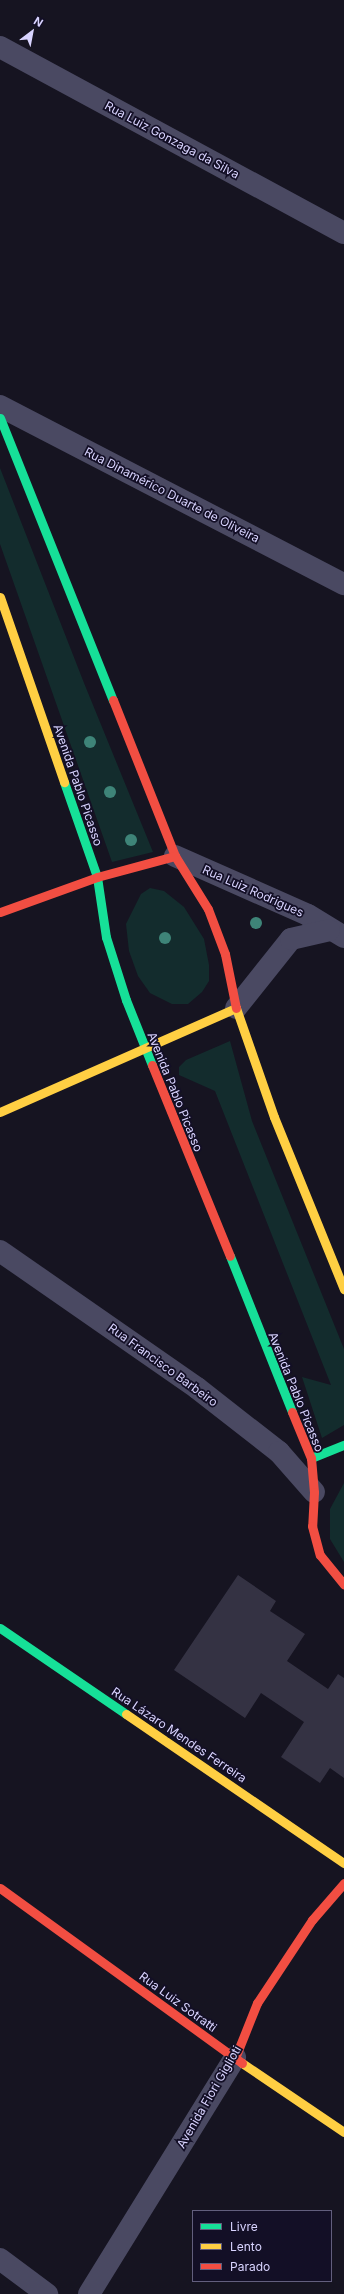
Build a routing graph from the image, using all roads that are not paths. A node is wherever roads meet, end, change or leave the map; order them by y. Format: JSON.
{"nodes":[{"id":1,"x":0,"y":47,"type":"edge"},
{"id":2,"x":344,"y":233,"type":"edge"},
{"id":3,"x":0,"y":406,"type":"edge"},
{"id":4,"x":0,"y":418,"type":"edge"},
{"id":5,"x":344,"y":584,"type":"edge"},
{"id":6,"x":0,"y":597,"type":"edge"},
{"id":7,"x":175,"y":856,"type":"junction"},
{"id":8,"x":97,"y":877,"type":"junction"},
{"id":9,"x":0,"y":912,"type":"edge"},
{"id":10,"x":336,"y":933,"type":"edge"},
{"id":11,"x":236,"y":1008,"type":"junction"},
{"id":12,"x":145,"y":1049,"type":"junction"},
{"id":13,"x":0,"y":1112,"type":"edge"},
{"id":14,"x":0,"y":1251,"type":"edge"},
{"id":15,"x":344,"y":1289,"type":"edge"},
{"id":16,"x":344,"y":1444,"type":"edge"},
{"id":17,"x":311,"y":1458,"type":"junction"},
{"id":18,"x":314,"y":1492,"type":"junction"},
{"id":19,"x":344,"y":1585,"type":"edge"},
{"id":20,"x":0,"y":1628,"type":"edge"},
{"id":21,"x":344,"y":1863,"type":"edge"},
{"id":22,"x":344,"y":1883,"type":"edge"},
{"id":23,"x":0,"y":1888,"type":"edge"},
{"id":24,"x":235,"y":2058,"type":"junction"},
{"id":25,"x":344,"y":2132,"type":"edge"},
{"id":26,"x":0,"y":2259,"type":"edge"},
{"id":27,"x":47,"y":2294,"type":"edge"},
{"id":28,"x":89,"y":2294,"type":"edge"}],
"edges":[{"from":1,"to":2,"type":"street","name":"Rua Luiz Gonzaga da Silva"},
{"from":3,"to":5,"type":"street","name":"Rua Dinamérico Duarte de Oliveira"},
{"from":4,"to":7,"type":"main road"},
{"from":6,"to":8,"type":"main road","name":"Avenida Pablo Picasso"},
{"from":7,"to":8,"type":"main road"},
{"from":7,"to":10,"type":"street","name":"Rua Luiz Rodrigues"},
{"from":7,"to":11,"type":"main road"},
{"from":8,"to":9,"type":"main road"},
{"from":8,"to":12,"type":"main road","name":"Avenida Pablo Picasso"},
{"from":10,"to":11,"type":"street","name":"Rua Luiz Rodrigues"},
{"from":11,"to":12,"type":"main road"},
{"from":11,"to":15,"type":"main road"},
{"from":12,"to":13,"type":"main road"},
{"from":12,"to":17,"type":"main road","name":"Avenida Pablo Picasso"},
{"from":14,"to":18,"type":"street","name":"Rua Francisco Barbeiro"},
{"from":16,"to":17,"type":"main road"},
{"from":17,"to":18,"type":"main road","name":"Avenida Pablo Picasso"},
{"from":18,"to":19,"type":"main road","name":"Avenida Pablo Picasso"},
{"from":20,"to":21,"type":"main road","name":"Rua Lázaro Mendes Ferreira"},
{"from":22,"to":24,"type":"main road","name":"Avenida Fiori Giglioti"},
{"from":23,"to":24,"type":"main road","name":"Rua Luiz Sotratti"},
{"from":24,"to":25,"type":"main road","name":"Rua Luiz Sotratti"},
{"from":24,"to":28,"type":"street","name":"Avenida Fiori Giglioti"},
{"from":26,"to":27,"type":"street"}]}
